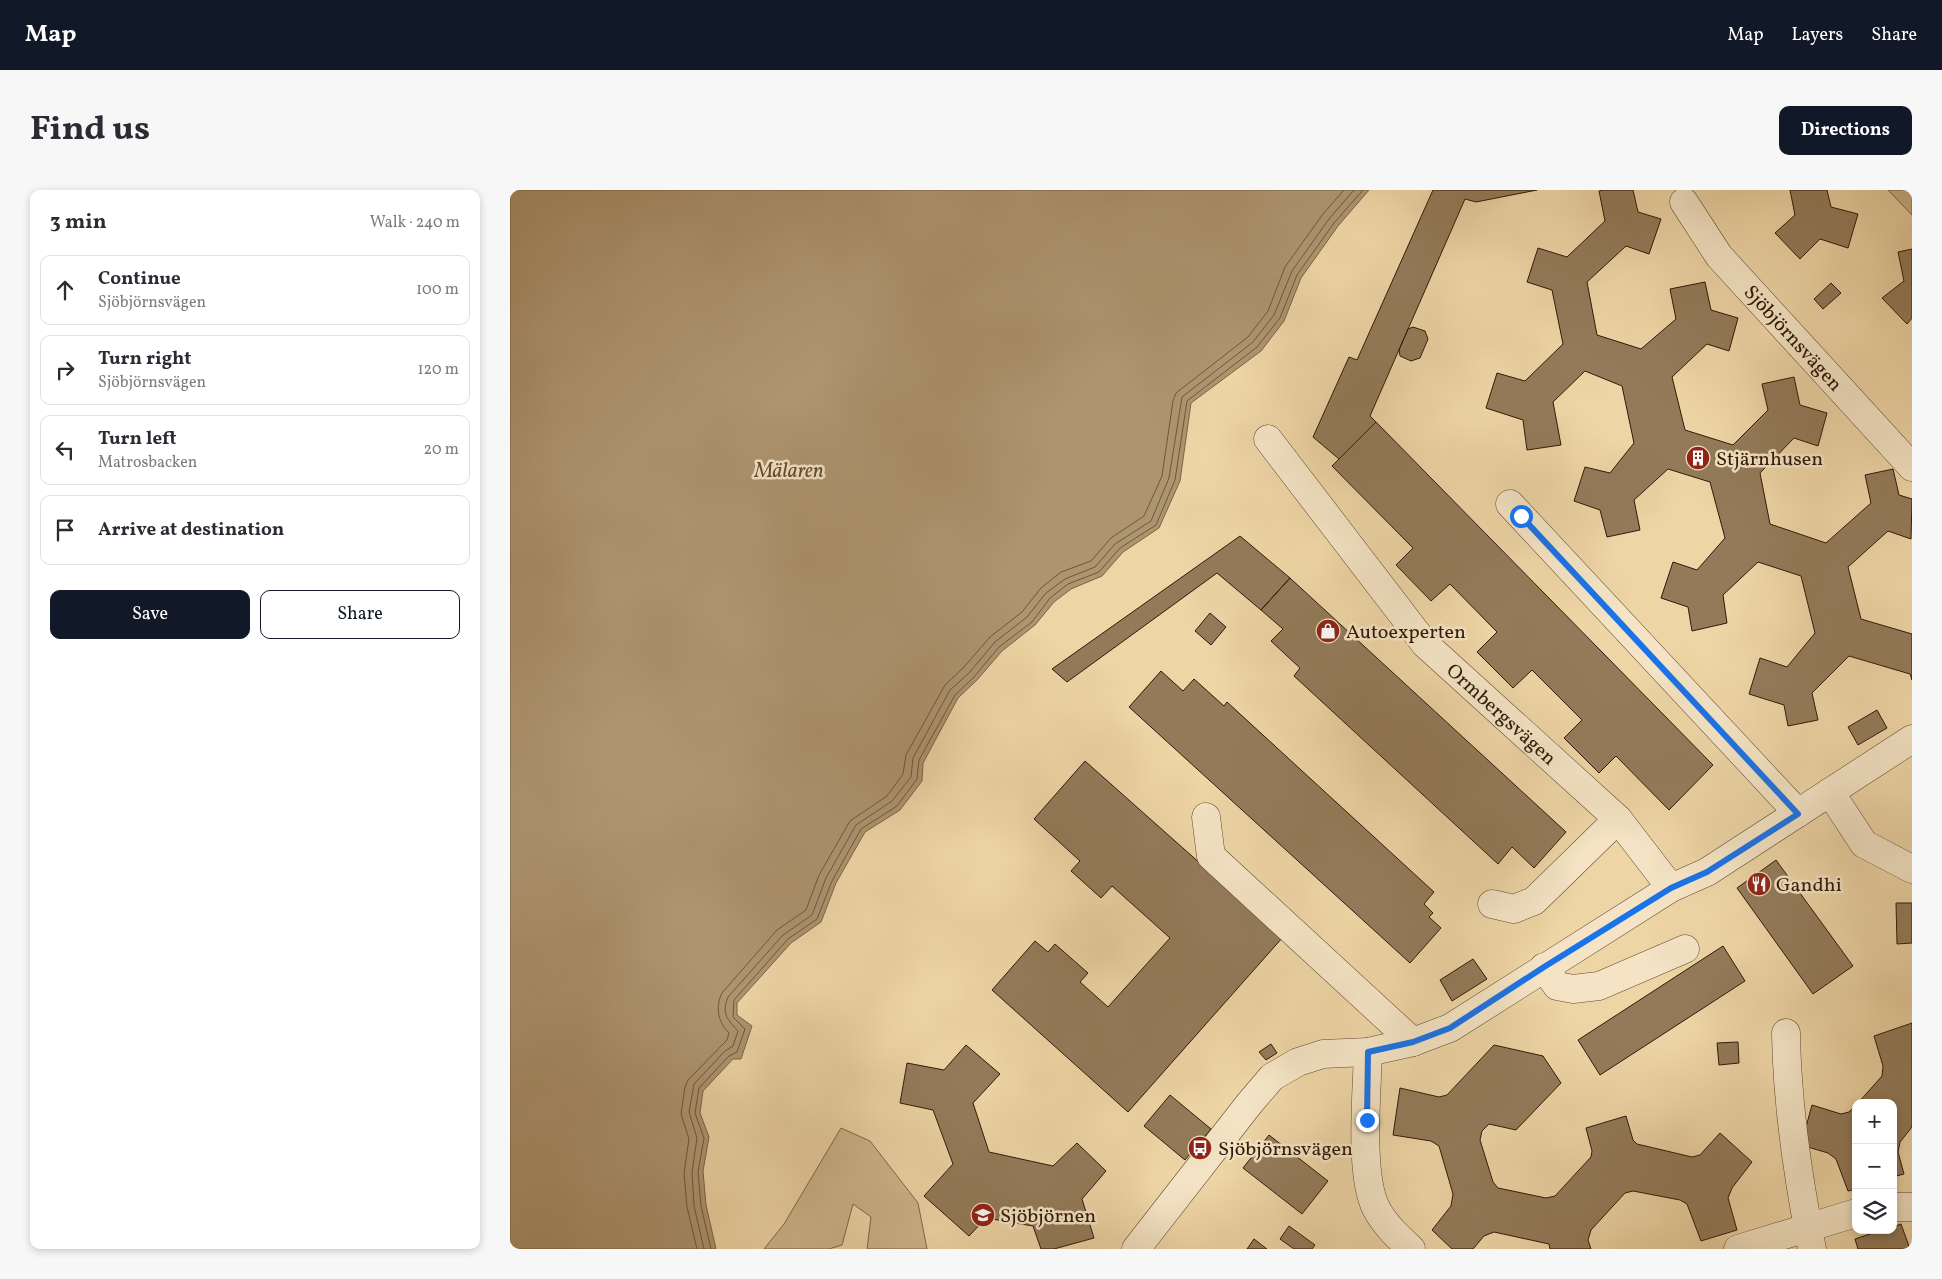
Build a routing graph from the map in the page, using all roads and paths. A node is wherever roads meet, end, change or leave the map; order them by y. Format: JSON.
{"nodes":[{"id":1,"x":1684,"y":202,"type":"dead end"},
{"id":2,"x":1268,"y":439,"type":"dead end"},
{"id":3,"x":1912,"y":467,"type":"edge"},
{"id":4,"x":1510,"y":504,"type":"dead end"},
{"id":5,"x":1912,"y":739,"type":"edge"},
{"id":6,"x":1830,"y":792,"type":"junction"},
{"id":7,"x":1798,"y":814,"type":"junction"},
{"id":8,"x":1206,"y":817,"type":"dead end"},
{"id":9,"x":1618,"y":819,"type":"junction"},
{"id":10,"x":1912,"y":869,"type":"edge"},
{"id":11,"x":1671,"y":888,"type":"junction"},
{"id":12,"x":1492,"y":904,"type":"dead end"},
{"id":13,"x":1685,"y":949,"type":"dead end"},
{"id":14,"x":1544,"y":967,"type":"junction"},
{"id":15,"x":1786,"y":1033,"type":"dead end"},
{"id":16,"x":1413,"y":1042,"type":"junction"},
{"id":17,"x":1368,"y":1052,"type":"junction"},
{"id":18,"x":1897,"y":1207,"type":"edge"},
{"id":19,"x":1912,"y":1207,"type":"edge"},
{"id":20,"x":1852,"y":1215,"type":"edge"},
{"id":21,"x":1810,"y":1238,"type":"edge"},
{"id":22,"x":1136,"y":1249,"type":"edge"},
{"id":23,"x":1411,"y":1249,"type":"edge"},
{"id":24,"x":1738,"y":1249,"type":"edge"}],
"edges":[{"from":1,"to":3,"type":"street","name":"Sjöbjörnsvägen"},
{"from":2,"to":9,"type":"street","name":"Ormbergsvägen"},
{"from":4,"to":7,"type":"street"},
{"from":5,"to":6,"type":"street"},
{"from":6,"to":7,"type":"street"},
{"from":6,"to":10,"type":"street"},
{"from":7,"to":11,"type":"street"},
{"from":8,"to":16,"type":"street"},
{"from":9,"to":11,"type":"street","name":"Ormbergsvägen"},
{"from":9,"to":12,"type":"street"},
{"from":11,"to":14,"type":"street"},
{"from":13,"to":14,"type":"street"},
{"from":14,"to":16,"type":"street"},
{"from":15,"to":21,"type":"street"},
{"from":16,"to":17,"type":"street"},
{"from":17,"to":22,"type":"street"},
{"from":17,"to":23,"type":"street"},
{"from":18,"to":19,"type":"street"},
{"from":20,"to":21,"type":"street"},
{"from":21,"to":24,"type":"street"}]}
